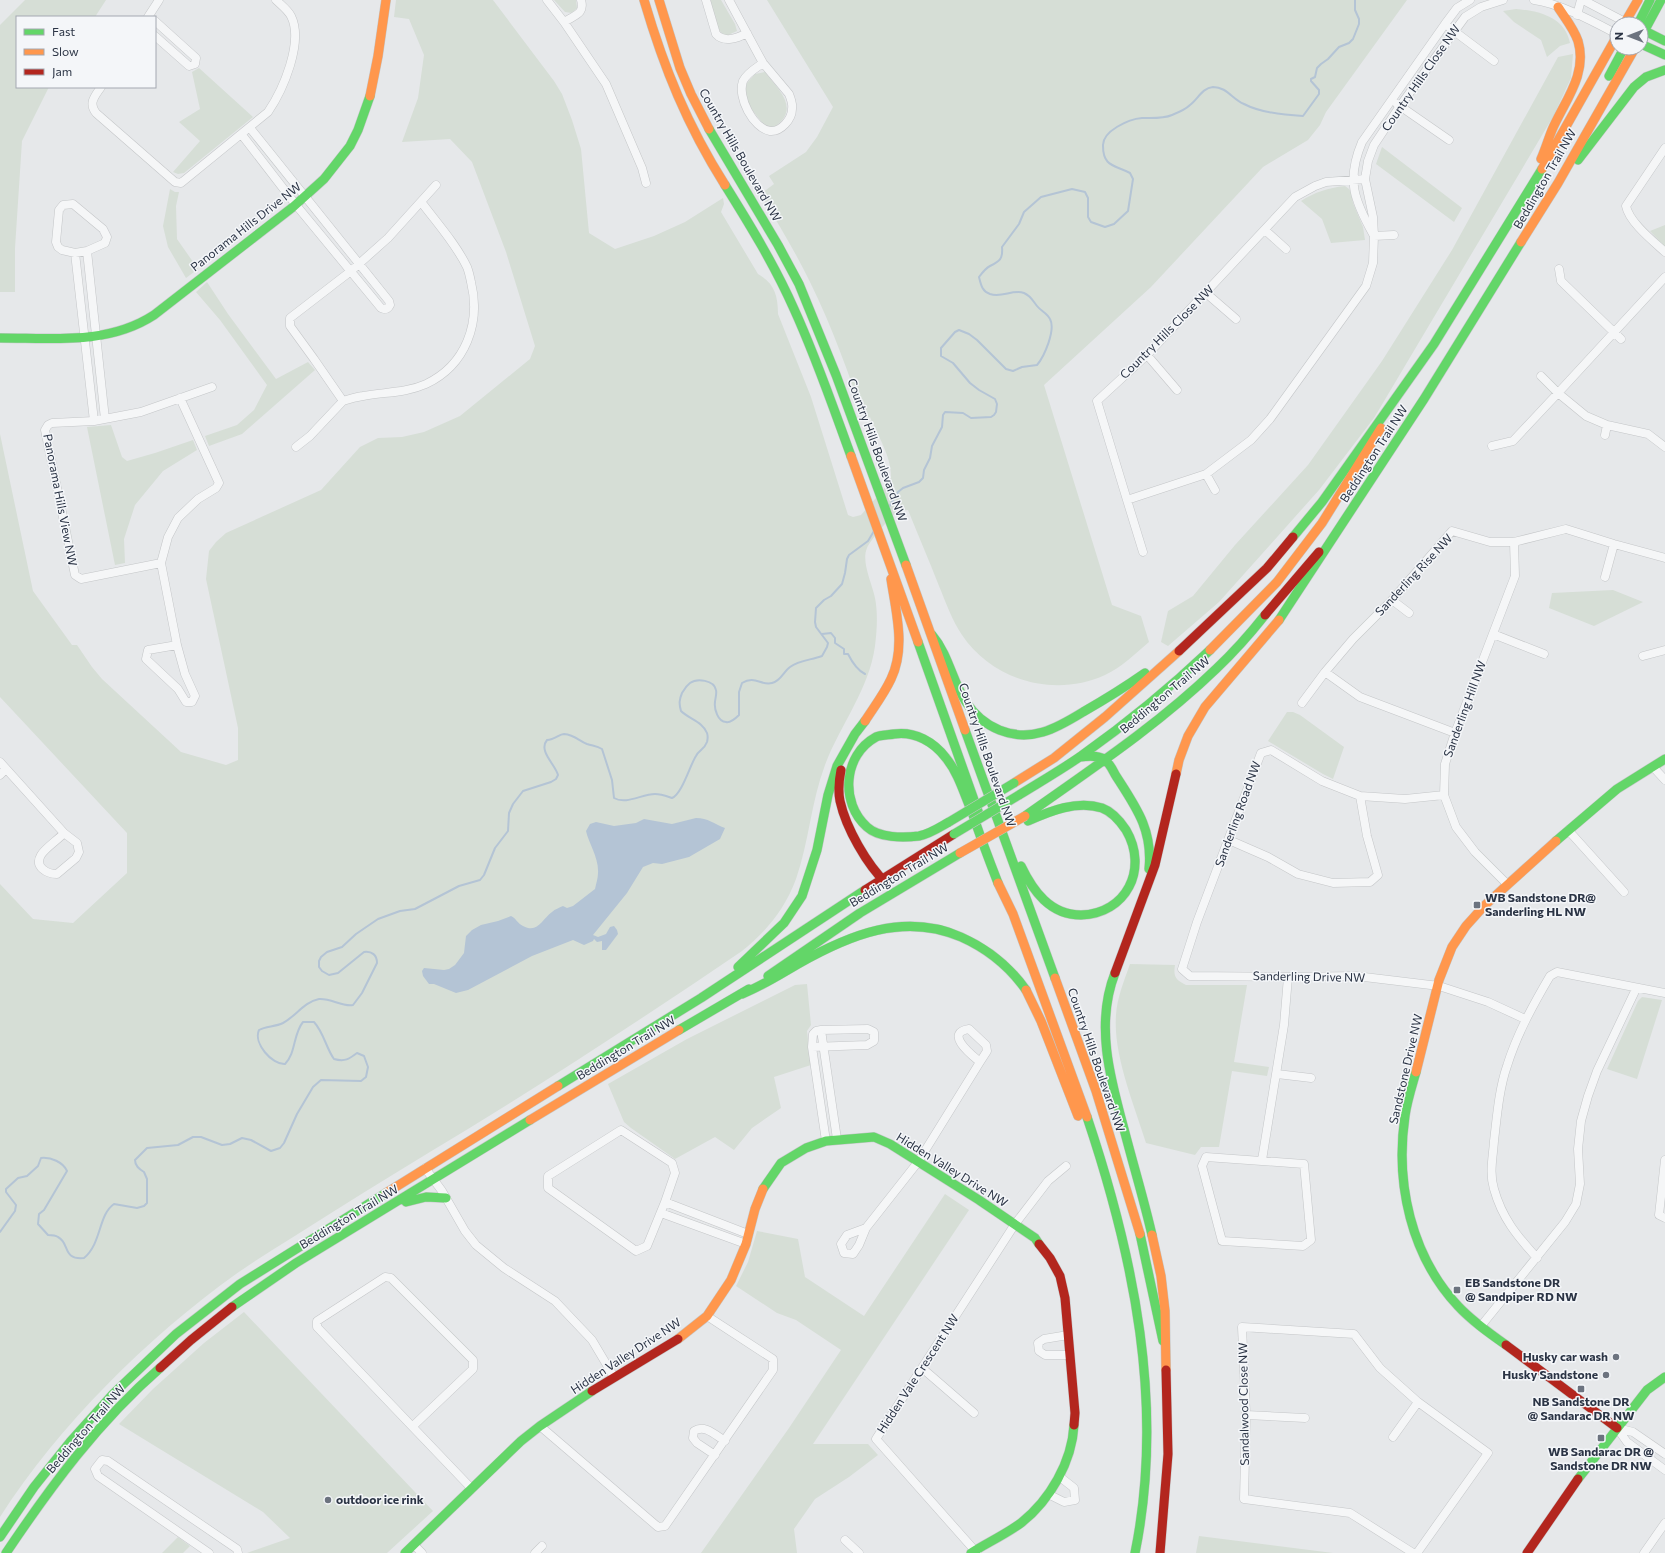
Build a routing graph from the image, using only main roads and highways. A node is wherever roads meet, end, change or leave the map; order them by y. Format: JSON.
{"nodes":[{"id":1,"x":386,"y":0,"type":"edge"},
{"id":2,"x":644,"y":0,"type":"edge"},
{"id":3,"x":659,"y":0,"type":"edge"},
{"id":4,"x":1638,"y":0,"type":"edge"},
{"id":5,"x":1650,"y":0,"type":"edge"},
{"id":6,"x":1661,"y":0,"type":"edge"},
{"id":7,"x":1558,"y":7,"type":"road end"},
{"id":8,"x":1630,"y":16,"type":"edge"},
{"id":9,"x":1645,"y":16,"type":"edge"},
{"id":10,"x":1649,"y":18,"type":"edge"},
{"id":11,"x":1649,"y":34,"type":"edge"},
{"id":12,"x":1665,"y":41,"type":"edge"},
{"id":13,"x":1649,"y":48,"type":"edge"},
{"id":14,"x":1609,"y":50,"type":"edge"},
{"id":15,"x":1665,"y":55,"type":"edge"},
{"id":16,"x":1620,"y":56,"type":"edge"},
{"id":17,"x":1630,"y":56,"type":"edge"},
{"id":18,"x":1665,"y":70,"type":"edge"},
{"id":19,"x":1578,"y":147,"type":"junction"},
{"id":20,"x":1558,"y":183,"type":"junction"},
{"id":21,"x":1525,"y":198,"type":"junction"},
{"id":22,"x":0,"y":338,"type":"edge"},
{"id":23,"x":1434,"y":344,"type":"junction"},
{"id":24,"x":1348,"y":518,"type":"junction"},
{"id":25,"x":886,"y":551,"type":"junction"},
{"id":26,"x":1201,"y":631,"type":"junction"},
{"id":27,"x":932,"y":635,"type":"junction"},
{"id":28,"x":843,"y":757,"type":"junction"},
{"id":29,"x":1080,"y":757,"type":"junction"},
{"id":30,"x":1105,"y":759,"type":"junction"},
{"id":31,"x":1665,"y":759,"type":"edge"},
{"id":32,"x":1665,"y":764,"type":"edge"},
{"id":33,"x":1654,"y":768,"type":"junction"},
{"id":34,"x":1027,"y":818,"type":"junction"},
{"id":35,"x":997,"y":822,"type":"junction"},
{"id":36,"x":882,"y":880,"type":"junction"},
{"id":37,"x":901,"y":887,"type":"junction"},
{"id":38,"x":1143,"y":898,"type":"junction"},
{"id":39,"x":1013,"y":914,"type":"junction"},
{"id":40,"x":710,"y":992,"type":"junction"},
{"id":41,"x":742,"y":994,"type":"junction"},
{"id":42,"x":1090,"y":1125,"type":"junction"},
{"id":43,"x":446,"y":1198,"type":"road end"},
{"id":44,"x":384,"y":1210,"type":"junction"},
{"id":45,"x":1165,"y":1347,"type":"junction"},
{"id":46,"x":1665,"y":1377,"type":"edge"},
{"id":47,"x":1617,"y":1428,"type":"junction"},
{"id":48,"x":0,"y":1537,"type":"edge"},
{"id":49,"x":974,"y":1552,"type":"edge"},
{"id":50,"x":6,"y":1553,"type":"edge"},
{"id":51,"x":405,"y":1553,"type":"edge"},
{"id":52,"x":1135,"y":1553,"type":"edge"},
{"id":53,"x":1160,"y":1553,"type":"edge"},
{"id":54,"x":1527,"y":1553,"type":"edge"}],
"edges":[{"from":1,"to":22,"type":"main road","name":"Panorama Hills Drive NW"},
{"from":2,"to":25,"type":"main road"},
{"from":3,"to":27,"type":"main road","name":"Country Hills Boulevard NW"},
{"from":4,"to":8,"type":"main road"},
{"from":5,"to":9,"type":"main road"},
{"from":6,"to":10,"type":"main road"},
{"from":7,"to":21,"type":"main road"},
{"from":11,"to":12,"type":"main road"},
{"from":13,"to":15,"type":"main road"},
{"from":14,"to":21,"type":"main road","name":"Beddington Trail NW"},
{"from":16,"to":19,"type":"main road"},
{"from":17,"to":19,"type":"main road","name":"Beddington Trail NW"},
{"from":18,"to":20,"type":"main road"},
{"from":19,"to":20,"type":"main road","name":"Beddington Trail NW"},
{"from":20,"to":24,"type":"main road","name":"Beddington Trail NW"},
{"from":21,"to":23,"type":"main road","name":"Beddington Trail NW"},
{"from":23,"to":26,"type":"main road"},
{"from":23,"to":29,"type":"main road","name":"Beddington Trail NW"},
{"from":24,"to":30,"type":"main road","name":"Beddington Trail NW"},
{"from":24,"to":38,"type":"main road"},
{"from":25,"to":28,"type":"main road"},
{"from":25,"to":39,"type":"main road"},
{"from":26,"to":27,"type":"main road"},
{"from":26,"to":39,"type":"main road","bridge":true},
{"from":27,"to":35,"type":"main road","name":"Country Hills Boulevard NW"},
{"from":28,"to":36,"type":"main road"},
{"from":28,"to":40,"type":"main road"},
{"from":29,"to":30,"type":"main road"},
{"from":29,"to":36,"type":"main road","name":"Beddington Trail NW","bridge":true},
{"from":30,"to":34,"type":"main road","name":"Beddington Trail NW"},
{"from":30,"to":38,"type":"main road"},
{"from":31,"to":33,"type":"main road","name":"Sandstone Drive NW"},
{"from":32,"to":33,"type":"main road","name":"Sandstone Drive NW"},
{"from":33,"to":47,"type":"main road","name":"Sandstone Drive NW"},
{"from":34,"to":35,"type":"main road"},
{"from":34,"to":37,"type":"main road","name":"Beddington Trail NW","bridge":true},
{"from":35,"to":45,"type":"main road","name":"Country Hills Boulevard NW"},
{"from":36,"to":37,"type":"main road"},
{"from":36,"to":40,"type":"main road","name":"Beddington Trail NW"},
{"from":37,"to":41,"type":"main road","name":"Beddington Trail NW"},
{"from":38,"to":45,"type":"main road"},
{"from":39,"to":42,"type":"main road"},
{"from":40,"to":48,"type":"main road","name":"Beddington Trail NW"},
{"from":41,"to":42,"type":"main road"},
{"from":41,"to":44,"type":"main road","name":"Beddington Trail NW"},
{"from":42,"to":52,"type":"main road"},
{"from":43,"to":44,"type":"main road"},
{"from":44,"to":50,"type":"main road","name":"Beddington Trail NW"},
{"from":45,"to":53,"type":"main road","name":"Country Hills Boulevard NW"},
{"from":46,"to":47,"type":"main road"},
{"from":47,"to":54,"type":"main road"},
{"from":49,"to":51,"type":"main road","name":"Hidden Valley Drive NW"}]}
